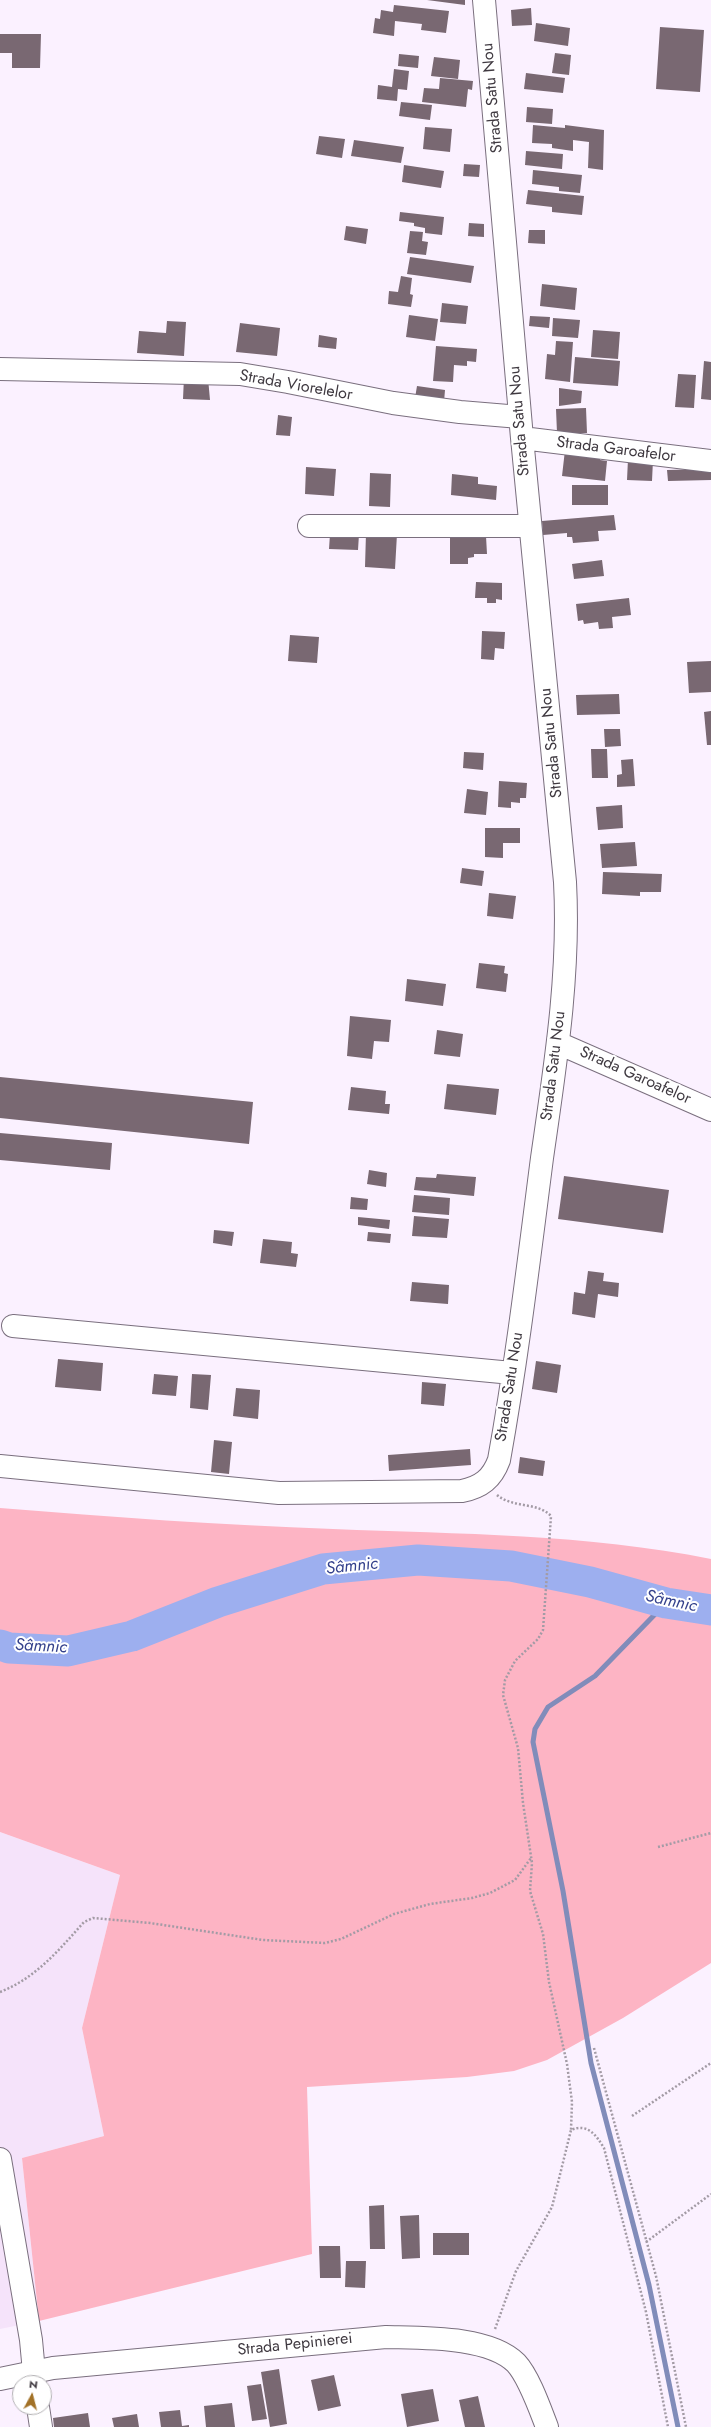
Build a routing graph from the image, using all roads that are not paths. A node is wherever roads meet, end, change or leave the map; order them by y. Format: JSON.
{"nodes":[{"id":1,"x":484,"y":0,"type":"edge"},
{"id":2,"x":0,"y":369,"type":"edge"},
{"id":3,"x":520,"y":417,"type":"junction"},
{"id":4,"x":522,"y":438,"type":"junction"},
{"id":5,"x":711,"y":461,"type":"edge"},
{"id":6,"x":309,"y":526,"type":"dead end"},
{"id":7,"x":530,"y":526,"type":"junction"},
{"id":8,"x":558,"y":1043,"type":"junction"},
{"id":9,"x":711,"y":1110,"type":"edge"},
{"id":10,"x":13,"y":1326,"type":"dead end"},
{"id":11,"x":512,"y":1373,"type":"junction"},
{"id":12,"x":0,"y":1466,"type":"edge"},
{"id":13,"x":0,"y":2159,"type":"edge"},
{"id":14,"x":34,"y":2375,"type":"edge"},
{"id":15,"x":52,"y":2375,"type":"edge"},
{"id":16,"x":0,"y":2378,"type":"edge"},
{"id":17,"x":12,"y":2378,"type":"edge"},
{"id":18,"x":39,"y":2415,"type":"edge"},
{"id":19,"x":41,"y":2427,"type":"edge"},
{"id":20,"x":547,"y":2427,"type":"edge"}],
"edges":[{"from":1,"to":3,"type":"street","name":"Strada Satu Nou"},
{"from":2,"to":3,"type":"street","name":"Strada Viorelelor"},
{"from":3,"to":4,"type":"street","name":"Strada Satu Nou"},
{"from":4,"to":5,"type":"street","name":"Strada Garoafelor"},
{"from":4,"to":7,"type":"street","name":"Strada Satu Nou"},
{"from":6,"to":7,"type":"street"},
{"from":7,"to":8,"type":"street","name":"Strada Satu Nou"},
{"from":8,"to":9,"type":"street","name":"Strada Garoafelor"},
{"from":8,"to":11,"type":"street","name":"Strada Satu Nou"},
{"from":10,"to":11,"type":"street"},
{"from":11,"to":12,"type":"street","name":"Strada Satu Nou"},
{"from":13,"to":14,"type":"street"},
{"from":15,"to":20,"type":"street","name":"Strada Pepinierei"},
{"from":16,"to":17,"type":"street","name":"Strada Pepinierei"},
{"from":18,"to":19,"type":"street"}]}
